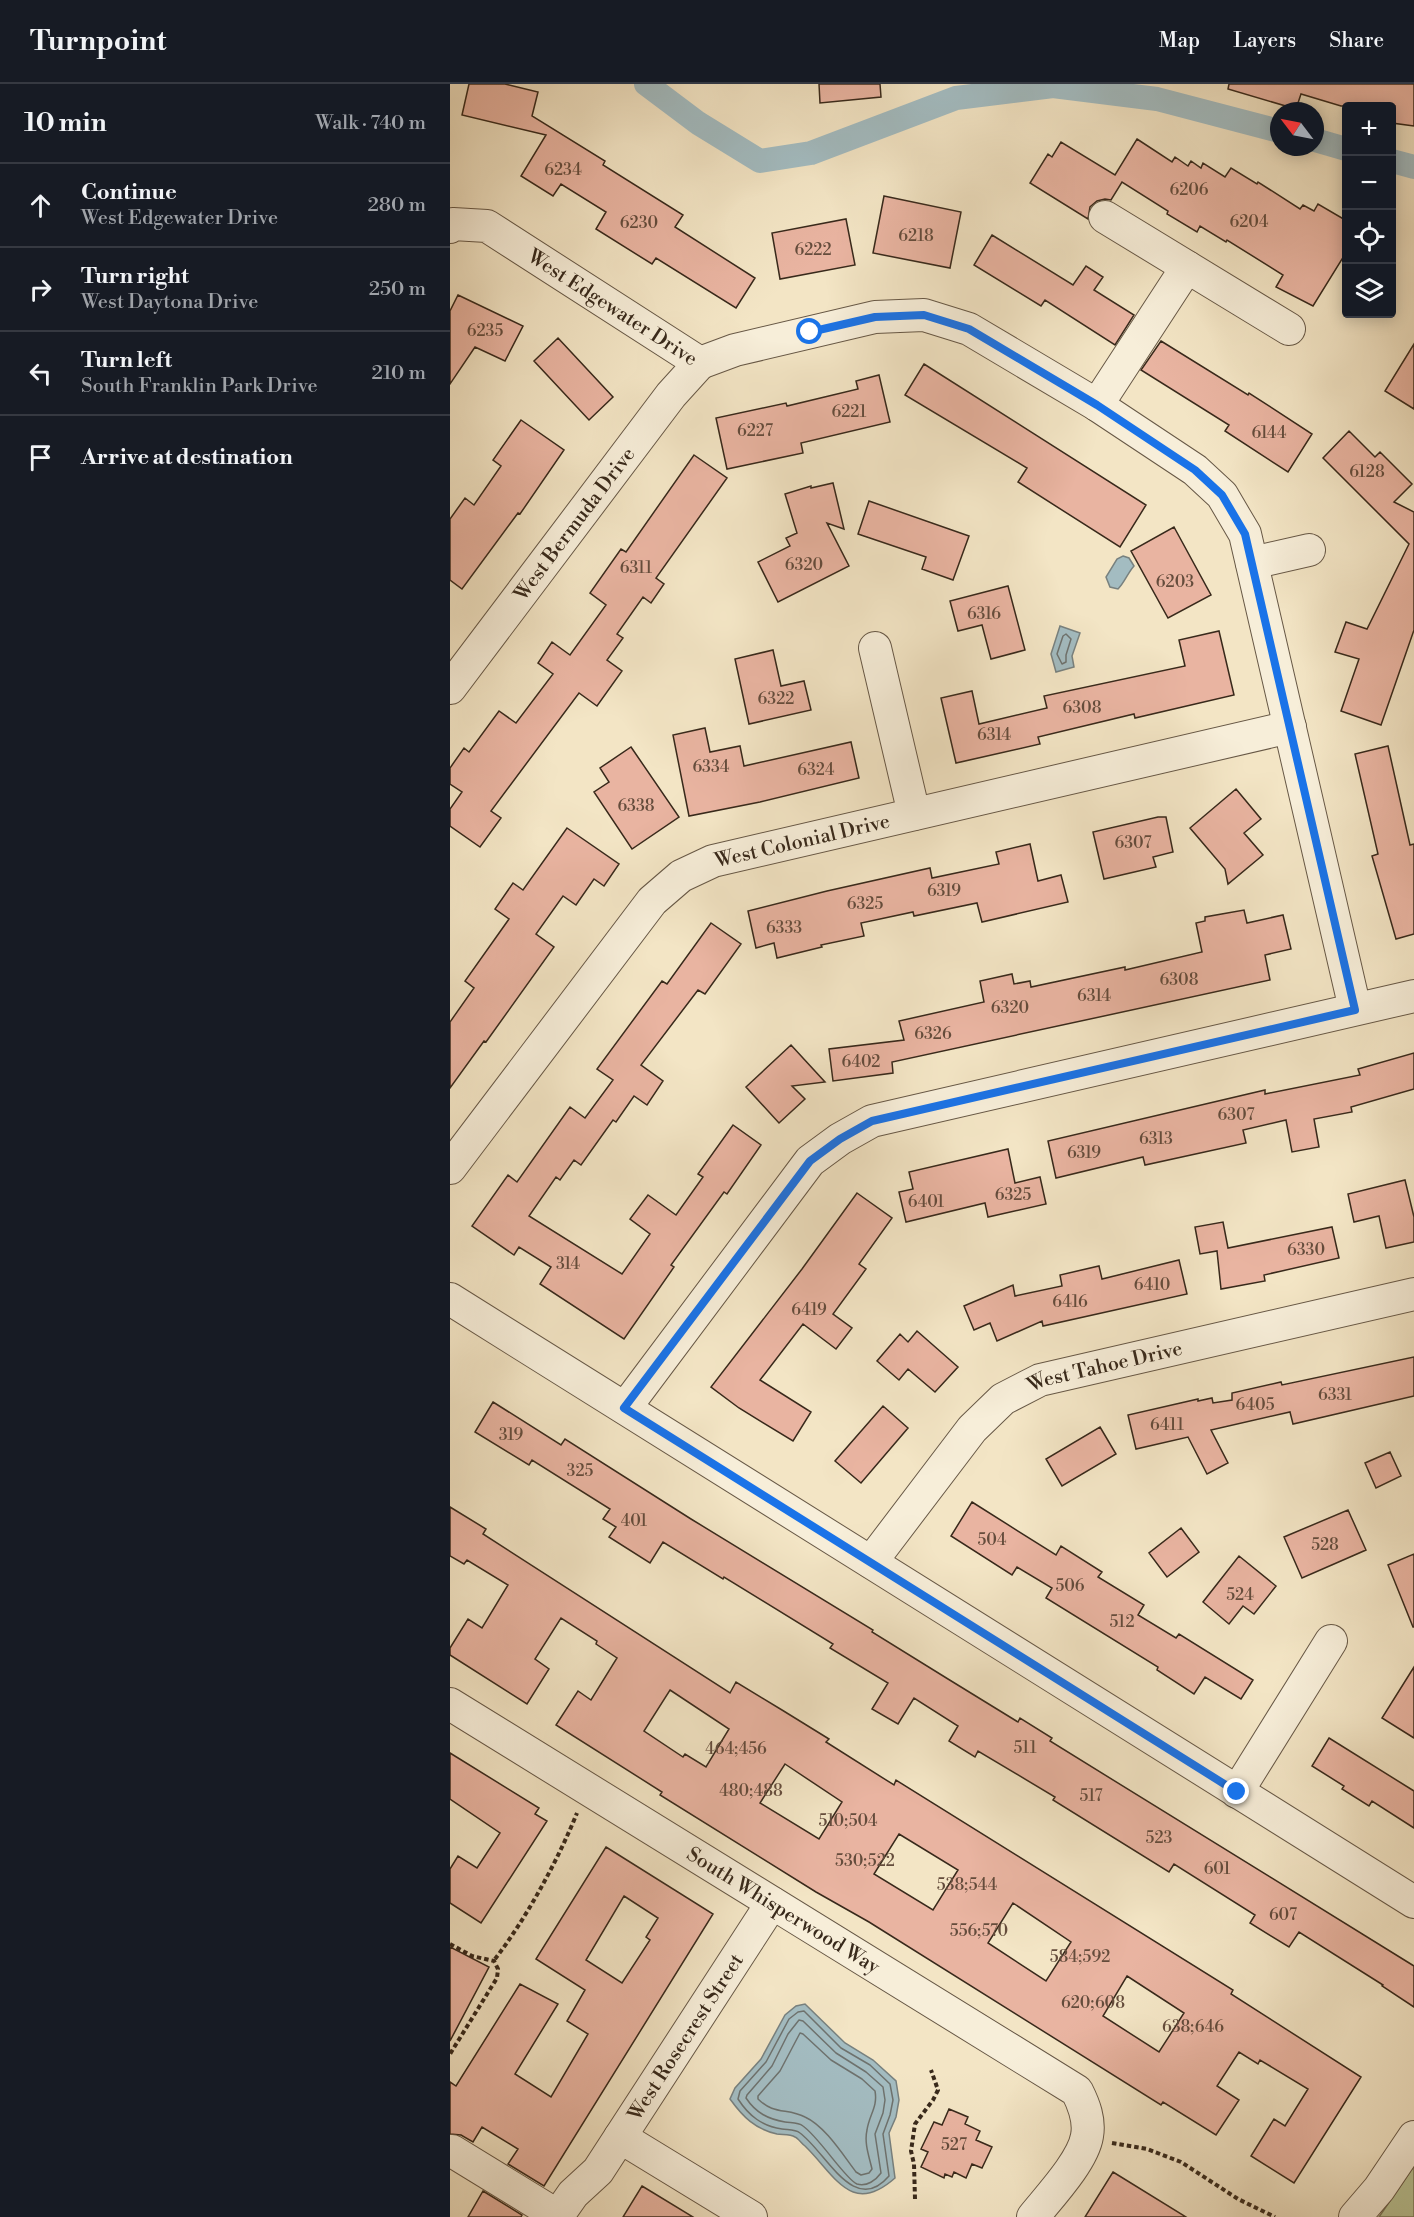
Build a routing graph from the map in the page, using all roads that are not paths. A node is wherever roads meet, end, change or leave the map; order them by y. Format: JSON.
{"nodes":[{"id":1,"x":1105,"y":217,"type":"dead end"},
{"id":2,"x":452,"y":226,"type":"edge"},
{"id":3,"x":1187,"y":267,"type":"junction"},
{"id":4,"x":1289,"y":329,"type":"dead end"},
{"id":5,"x":700,"y":363,"type":"junction"},
{"id":6,"x":1097,"y":405,"type":"junction"},
{"id":7,"x":1309,"y":550,"type":"dead end"},
{"id":8,"x":1252,"y":563,"type":"junction"},
{"id":9,"x":874,"y":648,"type":"dead end"},
{"id":10,"x":450,"y":688,"type":"edge"},
{"id":11,"x":1290,"y":727,"type":"junction"},
{"id":12,"x":914,"y":814,"type":"junction"},
{"id":13,"x":1414,"y":996,"type":"edge"},
{"id":14,"x":1355,"y":1010,"type":"junction"},
{"id":15,"x":450,"y":1168,"type":"edge"},
{"id":16,"x":1414,"y":1293,"type":"edge"},
{"id":17,"x":450,"y":1299,"type":"edge"},
{"id":18,"x":624,"y":1408,"type":"junction"},
{"id":19,"x":871,"y":1562,"type":"junction"},
{"id":20,"x":1331,"y":1641,"type":"dead end"},
{"id":21,"x":450,"y":1704,"type":"edge"},
{"id":22,"x":1237,"y":1792,"type":"junction"},
{"id":23,"x":1414,"y":1902,"type":"edge"},
{"id":24,"x":772,"y":1903,"type":"junction"},
{"id":25,"x":620,"y":2137,"type":"junction"},
{"id":26,"x":1414,"y":2137,"type":"edge"},
{"id":27,"x":452,"y":2151,"type":"dead end"},
{"id":28,"x":565,"y":2217,"type":"edge"},
{"id":29,"x":752,"y":2217,"type":"edge"},
{"id":30,"x":1033,"y":2217,"type":"edge"},
{"id":31,"x":1355,"y":2217,"type":"edge"}],
"edges":[{"from":1,"to":3,"type":"street"},
{"from":2,"to":5,"type":"street","name":"West Edgewater Drive"},
{"from":3,"to":4,"type":"street"},
{"from":3,"to":6,"type":"street"},
{"from":5,"to":6,"type":"street","name":"West Edgewater Drive"},
{"from":5,"to":10,"type":"street","name":"West Bermuda Drive"},
{"from":6,"to":8,"type":"street","name":"West Edgewater Drive"},
{"from":7,"to":8,"type":"street"},
{"from":8,"to":11,"type":"street","name":"West Edgewater Drive"},
{"from":9,"to":12,"type":"street"},
{"from":11,"to":12,"type":"street","name":"West Colonial Drive"},
{"from":11,"to":14,"type":"street","name":"West Edgewater Drive"},
{"from":12,"to":15,"type":"street","name":"West Colonial Drive"},
{"from":13,"to":14,"type":"street"},
{"from":14,"to":18,"type":"street"},
{"from":16,"to":19,"type":"street","name":"West Tahoe Drive"},
{"from":17,"to":18,"type":"street"},
{"from":18,"to":19,"type":"street"},
{"from":19,"to":22,"type":"street"},
{"from":20,"to":22,"type":"street"},
{"from":21,"to":24,"type":"street","name":"South Whisperwood Way"},
{"from":22,"to":23,"type":"street"},
{"from":24,"to":25,"type":"street","name":"West Rosecrest Street"},
{"from":24,"to":30,"type":"street","name":"South Whisperwood Way"},
{"from":25,"to":28,"type":"street","name":"West Rosecrest Street"},
{"from":25,"to":29,"type":"street"},
{"from":26,"to":31,"type":"street"},
{"from":27,"to":28,"type":"street"}]}
